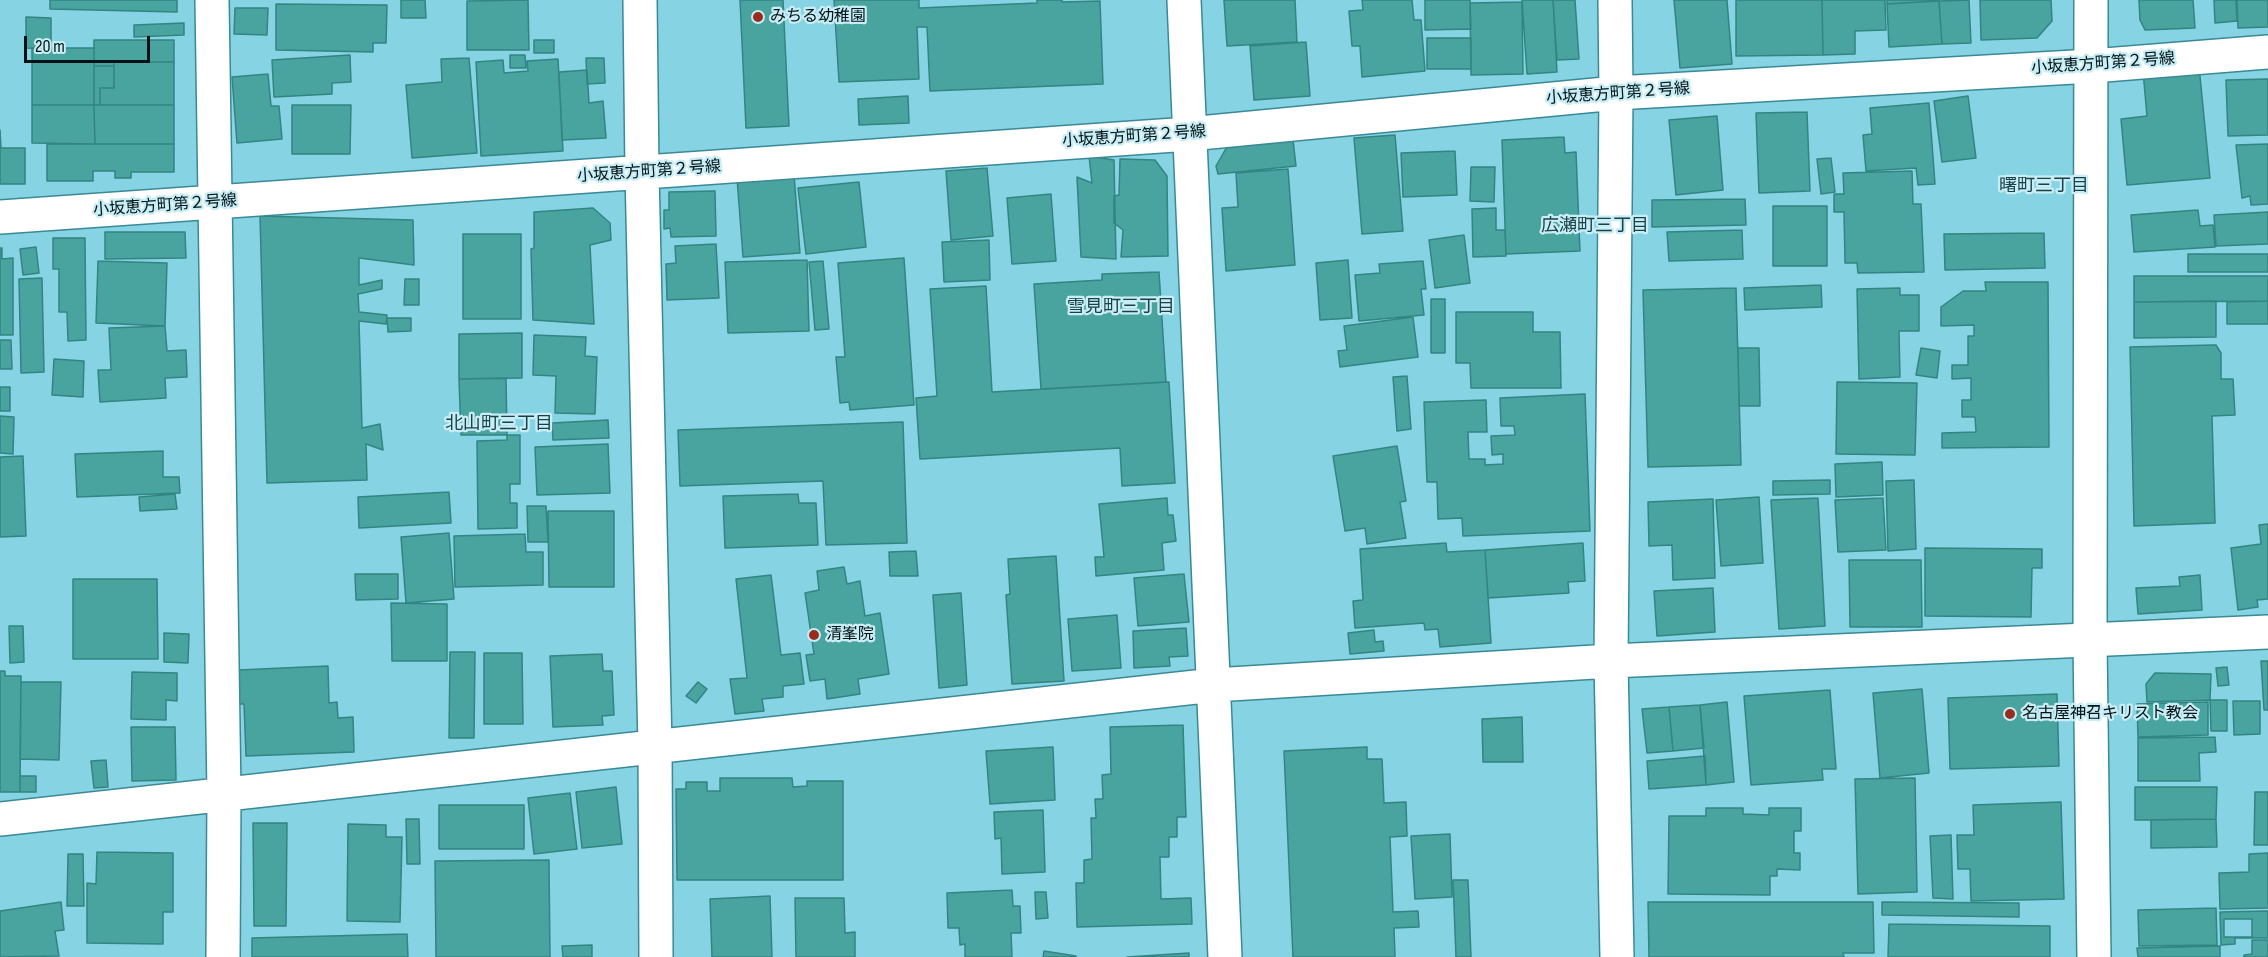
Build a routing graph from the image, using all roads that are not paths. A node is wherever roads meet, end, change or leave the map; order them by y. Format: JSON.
{"nodes":[{"id":1,"x":212,"y":0,"type":"edge"},
{"id":2,"x":640,"y":0,"type":"edge"},
{"id":3,"x":1184,"y":0,"type":"edge"},
{"id":4,"x":1614,"y":0,"type":"edge"},
{"id":5,"x":2091,"y":0,"type":"edge"},
{"id":6,"x":2268,"y":52,"type":"edge"},
{"id":7,"x":2092,"y":66,"type":"junction"},
{"id":8,"x":1616,"y":93,"type":"junction"},
{"id":9,"x":1189,"y":134,"type":"junction"},
{"id":10,"x":642,"y":172,"type":"junction"},
{"id":11,"x":215,"y":202,"type":"junction"},
{"id":12,"x":0,"y":217,"type":"edge"},
{"id":13,"x":2268,"y":632,"type":"edge"},
{"id":14,"x":2090,"y":639,"type":"junction"},
{"id":15,"x":1611,"y":661,"type":"junction"},
{"id":16,"x":1214,"y":685,"type":"junction"},
{"id":17,"x":655,"y":746,"type":"junction"},
{"id":18,"x":224,"y":794,"type":"junction"},
{"id":19,"x":0,"y":819,"type":"edge"},
{"id":20,"x":223,"y":957,"type":"edge"},
{"id":21,"x":656,"y":957,"type":"edge"},
{"id":22,"x":1226,"y":957,"type":"edge"},
{"id":23,"x":1617,"y":957,"type":"edge"},
{"id":24,"x":2094,"y":957,"type":"edge"}],
"edges":[{"from":1,"to":11,"type":"street"},
{"from":2,"to":10,"type":"street"},
{"from":3,"to":9,"type":"street"},
{"from":4,"to":8,"type":"street"},
{"from":5,"to":7,"type":"street"},
{"from":6,"to":7,"type":"street","name":"小坂恵方町第２号線"},
{"from":7,"to":8,"type":"street","name":"小坂恵方町第２号線"},
{"from":7,"to":14,"type":"street"},
{"from":8,"to":9,"type":"street","name":"小坂恵方町第２号線"},
{"from":8,"to":15,"type":"street"},
{"from":9,"to":10,"type":"street","name":"小坂恵方町第２号線"},
{"from":9,"to":16,"type":"street"},
{"from":10,"to":11,"type":"street","name":"小坂恵方町第２号線"},
{"from":10,"to":17,"type":"street"},
{"from":11,"to":12,"type":"street","name":"小坂恵方町第２号線"},
{"from":11,"to":18,"type":"street"},
{"from":13,"to":14,"type":"street"},
{"from":14,"to":15,"type":"street"},
{"from":14,"to":24,"type":"street"},
{"from":15,"to":16,"type":"street"},
{"from":15,"to":23,"type":"street"},
{"from":16,"to":17,"type":"street"},
{"from":16,"to":22,"type":"street"},
{"from":17,"to":18,"type":"street"},
{"from":17,"to":21,"type":"street"},
{"from":18,"to":19,"type":"street"},
{"from":18,"to":20,"type":"street"}]}
